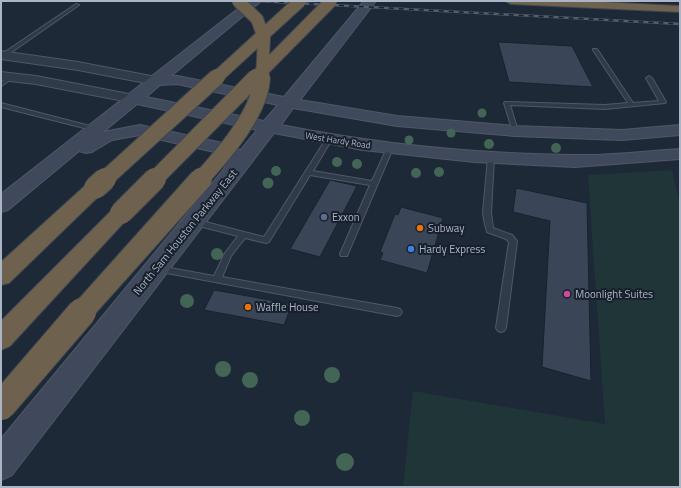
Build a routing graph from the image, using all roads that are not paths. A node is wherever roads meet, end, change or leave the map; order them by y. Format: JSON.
{"nodes":[{"id":1,"x":238,"y":1,"type":"edge"},
{"id":2,"x":256,"y":1,"type":"edge"},
{"id":3,"x":300,"y":1,"type":"edge"},
{"id":4,"x":331,"y":1,"type":"edge"},
{"id":5,"x":370,"y":1,"type":"edge"},
{"id":6,"x":511,"y":1,"type":"edge"},
{"id":7,"x":77,"y":5,"type":"dead end"},
{"id":8,"x":680,"y":9,"type":"edge"},
{"id":9,"x":595,"y":50,"type":"dead end"},
{"id":10,"x":3,"y":55,"type":"edge"},
{"id":11,"x":649,"y":78,"type":"dead end"},
{"id":12,"x":5,"y":79,"type":"edge"},
{"id":13,"x":156,"y":81,"type":"junction"},
{"id":14,"x":134,"y":99,"type":"junction"},
{"id":15,"x":289,"y":103,"type":"junction"},
{"id":16,"x":1,"y":105,"type":"edge"},
{"id":17,"x":632,"y":105,"type":"junction"},
{"id":18,"x":270,"y":127,"type":"junction"},
{"id":19,"x":96,"y":129,"type":"junction"},
{"id":20,"x":680,"y":130,"type":"edge"},
{"id":21,"x":515,"y":131,"type":"junction"},
{"id":22,"x":622,"y":135,"type":"junction"},
{"id":23,"x":329,"y":139,"type":"junction"},
{"id":24,"x":390,"y":148,"type":"junction"},
{"id":25,"x":680,"y":154,"type":"edge"},
{"id":26,"x":636,"y":157,"type":"junction"},
{"id":27,"x":491,"y":158,"type":"junction"},
{"id":28,"x":308,"y":172,"type":"junction"},
{"id":29,"x":36,"y":177,"type":"junction"},
{"id":30,"x":375,"y":184,"type":"junction"},
{"id":31,"x":214,"y":196,"type":"junction"},
{"id":32,"x":1,"y":205,"type":"edge"},
{"id":33,"x":194,"y":222,"type":"junction"},
{"id":34,"x":243,"y":234,"type":"junction"},
{"id":35,"x":344,"y":254,"type":"dead end"},
{"id":36,"x":156,"y":268,"type":"junction"},
{"id":37,"x":1,"y":276,"type":"edge"},
{"id":38,"x":217,"y":279,"type":"junction"},
{"id":39,"x":397,"y":312,"type":"dead end"},
{"id":40,"x":501,"y":328,"type":"dead end"},
{"id":41,"x":1,"y":338,"type":"edge"},
{"id":42,"x":1,"y":406,"type":"edge"},
{"id":43,"x":1,"y":464,"type":"edge"}],
"edges":[{"from":1,"to":42,"type":"highway","bridge":true},
{"from":2,"to":13,"type":"main road"},
{"from":3,"to":37,"type":"highway","bridge":true},
{"from":4,"to":41,"type":"highway","bridge":true},
{"from":5,"to":15,"type":"main road","name":"North Sam Houston Parkway East"},
{"from":6,"to":8,"type":"highway"},
{"from":7,"to":10,"type":"lane"},
{"from":9,"to":17,"type":"lane"},
{"from":10,"to":13,"type":"street"},
{"from":11,"to":17,"type":"lane"},
{"from":12,"to":14,"type":"street","name":"West Hardy Road"},
{"from":13,"to":14,"type":"main road"},
{"from":13,"to":15,"type":"main road"},
{"from":14,"to":18,"type":"main road","name":"West Hardy Road"},
{"from":14,"to":19,"type":"main road"},
{"from":15,"to":18,"type":"main road","name":"North Sam Houston Parkway East"},
{"from":15,"to":21,"type":"main road"},
{"from":16,"to":19,"type":"lane"},
{"from":17,"to":21,"type":"lane"},
{"from":18,"to":23,"type":"main road","name":"West Hardy Road"},
{"from":18,"to":31,"type":"main road","name":"North Sam Houston Parkway East"},
{"from":19,"to":29,"type":"main road"},
{"from":20,"to":22,"type":"main road"},
{"from":21,"to":22,"type":"main road"},
{"from":22,"to":26,"type":"main road"},
{"from":23,"to":24,"type":"main road","name":"West Hardy Road"},
{"from":23,"to":28,"type":"lane"},
{"from":24,"to":27,"type":"main road","name":"West Hardy Road"},
{"from":24,"to":30,"type":"lane"},
{"from":25,"to":26,"type":"main road","name":"West Hardy Road"},
{"from":26,"to":27,"type":"main road","name":"West Hardy Road"},
{"from":27,"to":40,"type":"lane"},
{"from":28,"to":30,"type":"lane"},
{"from":28,"to":34,"type":"lane"},
{"from":29,"to":31,"type":"main road"},
{"from":29,"to":32,"type":"main road"},
{"from":30,"to":35,"type":"lane"},
{"from":31,"to":33,"type":"main road","name":"North Sam Houston Parkway East"},
{"from":33,"to":34,"type":"lane"},
{"from":33,"to":36,"type":"main road","name":"North Sam Houston Parkway East"},
{"from":34,"to":38,"type":"lane"},
{"from":36,"to":38,"type":"lane"},
{"from":36,"to":43,"type":"main road","name":"North Sam Houston Parkway East"},
{"from":38,"to":39,"type":"lane"}]}
